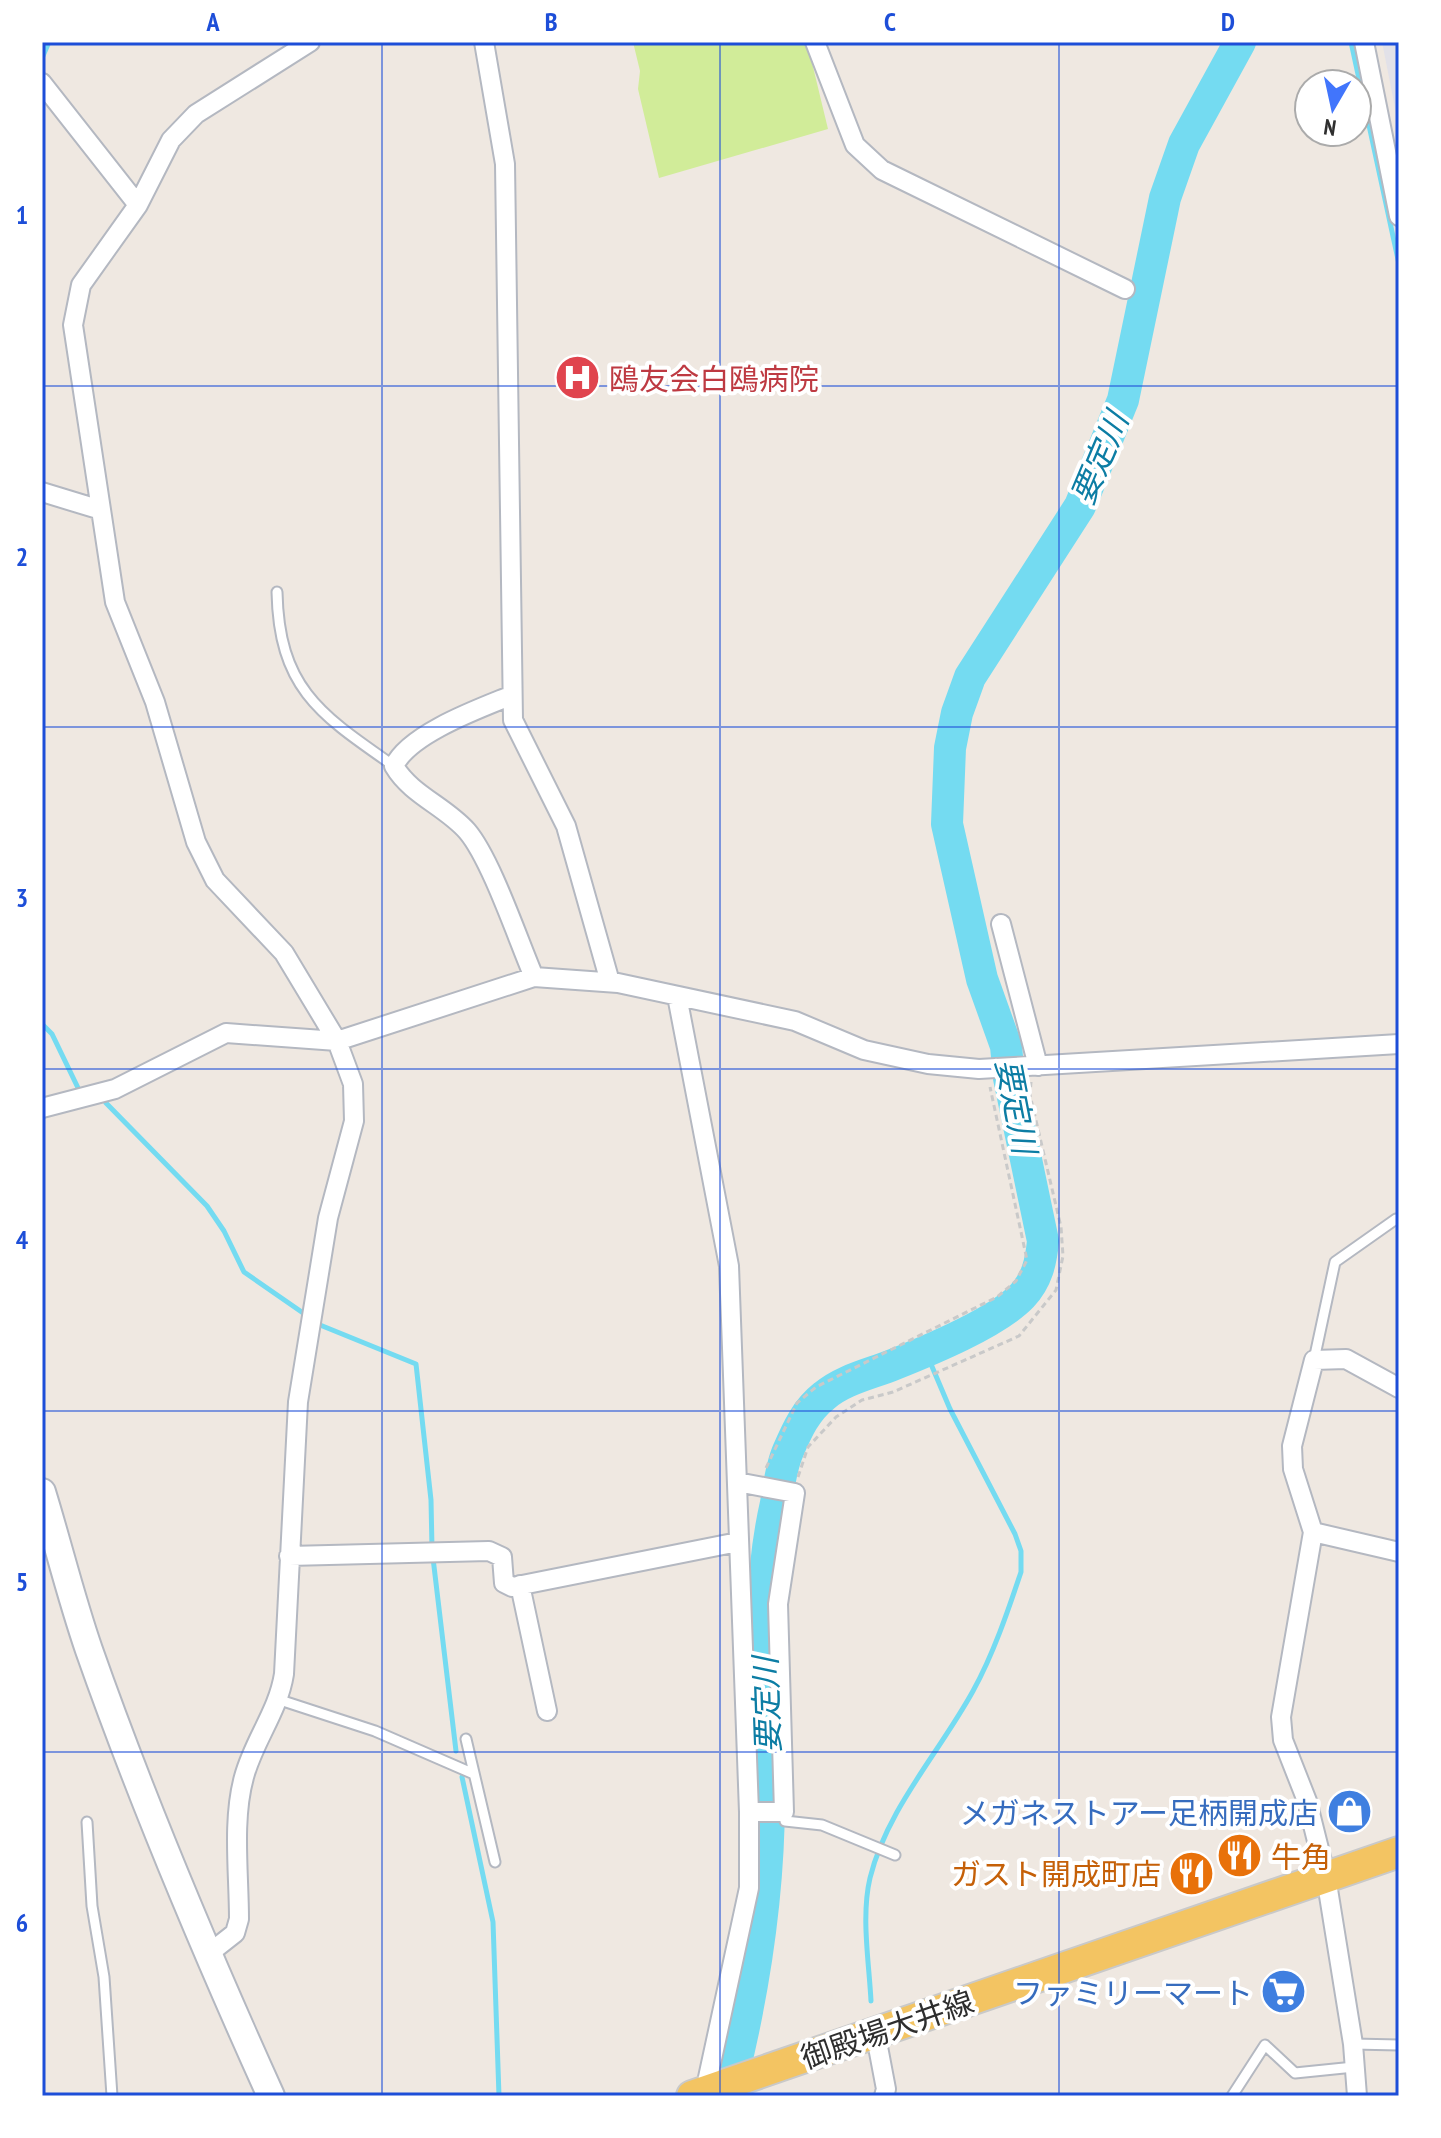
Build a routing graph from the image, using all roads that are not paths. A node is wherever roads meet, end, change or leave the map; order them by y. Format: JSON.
{"nodes":[{"id":1,"x":310,"y":42,"type":"edge"},
{"id":2,"x":484,"y":42,"type":"edge"},
{"id":3,"x":815,"y":42,"type":"edge"},
{"id":4,"x":1364,"y":42,"type":"edge"},
{"id":5,"x":42,"y":83,"type":"edge"},
{"id":6,"x":1391,"y":143,"type":"edge"},
{"id":7,"x":138,"y":205,"type":"junction"},
{"id":8,"x":1399,"y":216,"type":"edge"},
{"id":9,"x":1125,"y":289,"type":"dead end"},
{"id":10,"x":42,"y":492,"type":"edge"},
{"id":11,"x":101,"y":510,"type":"junction"},
{"id":12,"x":277,"y":592,"type":"dead end"},
{"id":13,"x":510,"y":696,"type":"junction"},
{"id":14,"x":394,"y":766,"type":"junction"},
{"id":15,"x":1001,"y":924,"type":"dead end"},
{"id":16,"x":534,"y":977,"type":"junction"},
{"id":17,"x":610,"y":982,"type":"junction"},
{"id":18,"x":677,"y":996,"type":"junction"},
{"id":19,"x":337,"y":1041,"type":"junction"},
{"id":20,"x":1399,"y":1044,"type":"edge"},
{"id":21,"x":1031,"y":1066,"type":"junction"},
{"id":22,"x":42,"y":1108,"type":"edge"},
{"id":23,"x":1396,"y":1219,"type":"dead end"},
{"id":24,"x":1314,"y":1360,"type":"junction"},
{"id":25,"x":1399,"y":1388,"type":"edge"},
{"id":26,"x":737,"y":1482,"type":"junction"},
{"id":27,"x":42,"y":1492,"type":"edge"},
{"id":28,"x":1313,"y":1532,"type":"junction"},
{"id":29,"x":738,"y":1542,"type":"junction"},
{"id":30,"x":1399,"y":1552,"type":"edge"},
{"id":31,"x":289,"y":1556,"type":"junction"},
{"id":32,"x":520,"y":1585,"type":"junction"},
{"id":33,"x":280,"y":1700,"type":"junction"},
{"id":34,"x":547,"y":1711,"type":"dead end"},
{"id":35,"x":466,"y":1739,"type":"dead end"},
{"id":36,"x":474,"y":1774,"type":"junction"},
{"id":37,"x":752,"y":1812,"type":"junction"},
{"id":38,"x":782,"y":1812,"type":"junction"},
{"id":39,"x":87,"y":1822,"type":"dead end"},
{"id":40,"x":1399,"y":1852,"type":"edge"},
{"id":41,"x":895,"y":1855,"type":"dead end"},
{"id":42,"x":495,"y":1862,"type":"dead end"},
{"id":43,"x":1326,"y":1877,"type":"junction"},
{"id":44,"x":207,"y":1955,"type":"junction"},
{"id":45,"x":875,"y":2031,"type":"junction"},
{"id":46,"x":1353,"y":2044,"type":"junction"},
{"id":47,"x":1399,"y":2045,"type":"edge"},
{"id":48,"x":1354,"y":2067,"type":"junction"},
{"id":49,"x":704,"y":2093,"type":"edge"},
{"id":50,"x":887,"y":2094,"type":"edge"},
{"id":51,"x":112,"y":2096,"type":"edge"},
{"id":52,"x":271,"y":2096,"type":"edge"},
{"id":53,"x":1232,"y":2096,"type":"edge"},
{"id":54,"x":1357,"y":2096,"type":"edge"}],
"edges":[{"from":1,"to":7,"type":"street"},
{"from":2,"to":13,"type":"street"},
{"from":3,"to":9,"type":"street"},
{"from":4,"to":6,"type":"street"},
{"from":5,"to":7,"type":"street"},
{"from":6,"to":8,"type":"street"},
{"from":7,"to":11,"type":"street"},
{"from":10,"to":11,"type":"street"},
{"from":11,"to":19,"type":"street"},
{"from":12,"to":14,"type":"lane"},
{"from":13,"to":14,"type":"street"},
{"from":13,"to":17,"type":"street"},
{"from":14,"to":16,"type":"street"},
{"from":15,"to":21,"type":"street"},
{"from":16,"to":17,"type":"street"},
{"from":16,"to":19,"type":"street"},
{"from":17,"to":18,"type":"street"},
{"from":18,"to":21,"type":"street"},
{"from":18,"to":26,"type":"street"},
{"from":19,"to":22,"type":"street"},
{"from":19,"to":31,"type":"street"},
{"from":20,"to":21,"type":"street"},
{"from":23,"to":24,"type":"lane"},
{"from":24,"to":25,"type":"street"},
{"from":24,"to":28,"type":"street"},
{"from":26,"to":29,"type":"street"},
{"from":26,"to":38,"type":"street"},
{"from":27,"to":44,"type":"street"},
{"from":28,"to":30,"type":"street"},
{"from":28,"to":43,"type":"street"},
{"from":29,"to":32,"type":"street"},
{"from":29,"to":37,"type":"street"},
{"from":31,"to":32,"type":"street"},
{"from":31,"to":33,"type":"street"},
{"from":32,"to":34,"type":"street"},
{"from":33,"to":36,"type":"lane"},
{"from":33,"to":44,"type":"street"},
{"from":35,"to":36,"type":"lane"},
{"from":36,"to":42,"type":"lane"},
{"from":37,"to":38,"type":"street"},
{"from":37,"to":49,"type":"street"},
{"from":38,"to":41,"type":"lane"},
{"from":39,"to":51,"type":"lane"},
{"from":40,"to":43,"type":"main road","name":"御殿場大井線"},
{"from":43,"to":45,"type":"main road","name":"御殿場大井線"},
{"from":43,"to":46,"type":"street"},
{"from":44,"to":52,"type":"street"},
{"from":45,"to":49,"type":"main road","name":"御殿場大井線"},
{"from":45,"to":50,"type":"street"},
{"from":46,"to":47,"type":"lane"},
{"from":46,"to":48,"type":"street"},
{"from":48,"to":53,"type":"lane"},
{"from":48,"to":54,"type":"street"}]}
